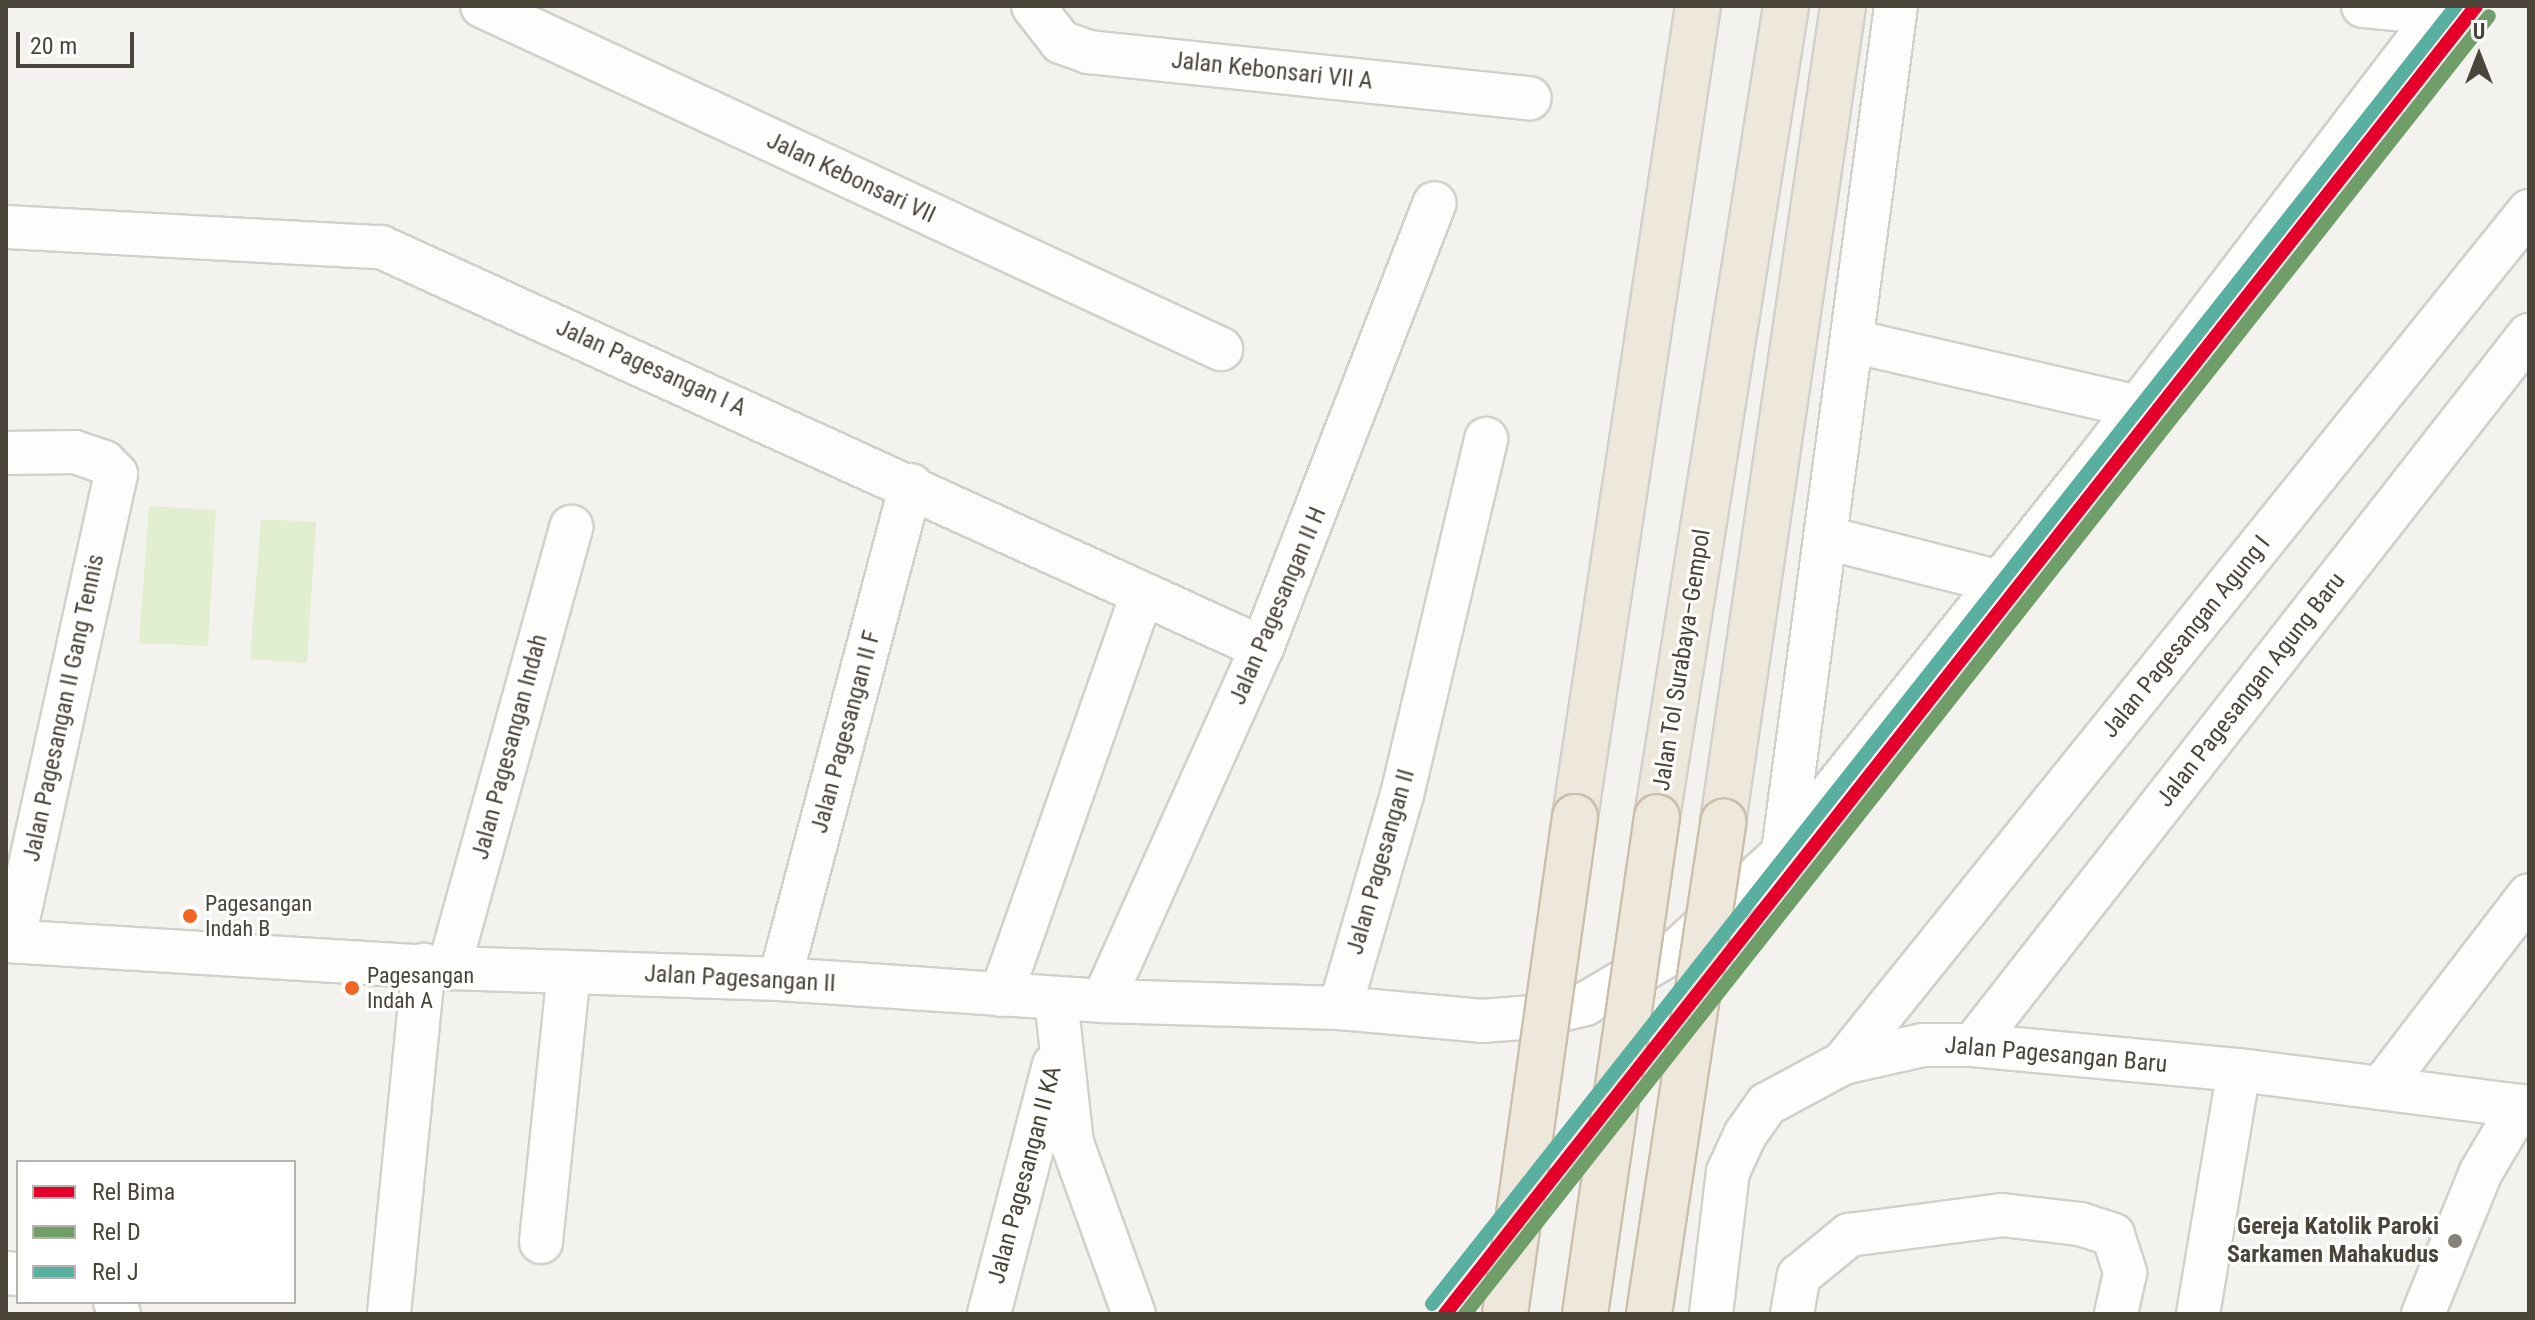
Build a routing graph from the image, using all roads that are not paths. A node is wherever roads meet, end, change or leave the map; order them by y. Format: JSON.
{"nodes":[{"id":1,"x":482,"y":6,"type":"edge"},
{"id":2,"x":1033,"y":6,"type":"edge"},
{"id":3,"x":1698,"y":6,"type":"edge"},
{"id":4,"x":1786,"y":6,"type":"edge"},
{"id":5,"x":1843,"y":6,"type":"edge"},
{"id":6,"x":1896,"y":6,"type":"edge"},
{"id":7,"x":2363,"y":6,"type":"edge"},
{"id":8,"x":2441,"y":10,"type":"edge"},
{"id":9,"x":1530,"y":98,"type":"dead end"},
{"id":10,"x":1435,"y":203,"type":"dead end"},
{"id":11,"x":2529,"y":211,"type":"edge"},
{"id":12,"x":6,"y":227,"type":"edge"},
{"id":13,"x":2529,"y":335,"type":"edge"},
{"id":14,"x":1852,"y":341,"type":"junction"},
{"id":15,"x":1221,"y":349,"type":"dead end"},
{"id":16,"x":2138,"y":407,"type":"junction"},
{"id":17,"x":1486,"y":439,"type":"dead end"},
{"id":18,"x":6,"y":453,"type":"edge"},
{"id":19,"x":911,"y":485,"type":"junction"},
{"id":20,"x":571,"y":527,"type":"dead end"},
{"id":21,"x":1827,"y":538,"type":"junction"},
{"id":22,"x":2000,"y":582,"type":"junction"},
{"id":23,"x":1142,"y":595,"type":"junction"},
{"id":24,"x":1262,"y":648,"type":"junction"},
{"id":25,"x":1783,"y":853,"type":"junction"},
{"id":26,"x":2529,"y":895,"type":"edge"},
{"id":27,"x":9,"y":941,"type":"edge"},
{"id":28,"x":436,"y":966,"type":"junction"},
{"id":29,"x":569,"y":972,"type":"junction"},
{"id":30,"x":780,"y":979,"type":"junction"},
{"id":31,"x":1001,"y":995,"type":"junction"},
{"id":32,"x":1103,"y":1001,"type":"junction"},
{"id":33,"x":1340,"y":1008,"type":"junction"},
{"id":34,"x":1059,"y":1018,"type":"junction"},
{"id":35,"x":1973,"y":1045,"type":"junction"},
{"id":36,"x":1843,"y":1063,"type":"junction"},
{"id":37,"x":2239,"y":1070,"type":"junction"},
{"id":38,"x":2381,"y":1088,"type":"junction"},
{"id":39,"x":2524,"y":1107,"type":"edge"},
{"id":40,"x":541,"y":1242,"type":"dead end"},
{"id":41,"x":389,"y":1314,"type":"edge"},
{"id":42,"x":989,"y":1314,"type":"edge"},
{"id":43,"x":1134,"y":1314,"type":"edge"},
{"id":44,"x":1505,"y":1314,"type":"edge"},
{"id":45,"x":1585,"y":1314,"type":"edge"},
{"id":46,"x":1649,"y":1314,"type":"edge"},
{"id":47,"x":1711,"y":1314,"type":"edge"},
{"id":48,"x":1792,"y":1314,"type":"edge"},
{"id":49,"x":2116,"y":1314,"type":"edge"},
{"id":50,"x":2198,"y":1314,"type":"edge"},
{"id":51,"x":2423,"y":1314,"type":"edge"}],
"edges":[{"from":1,"to":15,"type":"street","name":"Jalan Kebonsari VII"},
{"from":2,"to":9,"type":"street","name":"Jalan Kebonsari VII A"},
{"from":3,"to":44,"type":"highway","bridge":true},
{"from":4,"to":45,"type":"highway","name":"Jalan Tol Surabaya–Gempol","bridge":true},
{"from":5,"to":46,"type":"highway","bridge":true},
{"from":6,"to":14,"type":"street"},
{"from":7,"to":8,"type":"street"},
{"from":8,"to":16,"type":"street"},
{"from":10,"to":24,"type":"street","name":"Jalan Pagesangan II H"},
{"from":11,"to":36,"type":"street","name":"Jalan Pagesangan Agung I"},
{"from":12,"to":19,"type":"street","name":"Jalan Pagesangan I A"},
{"from":13,"to":35,"type":"street","name":"Jalan Pagesangan Agung Baru"},
{"from":14,"to":16,"type":"street"},
{"from":14,"to":21,"type":"street"},
{"from":16,"to":22,"type":"street"},
{"from":17,"to":33,"type":"street","name":"Jalan Pagesangan II"},
{"from":18,"to":27,"type":"street","name":"Jalan Pagesangan II Gang Tennis"},
{"from":19,"to":23,"type":"street","name":"Jalan Pagesangan I A"},
{"from":19,"to":30,"type":"street","name":"Jalan Pagesangan II F"},
{"from":20,"to":28,"type":"street","name":"Jalan Pagesangan Indah"},
{"from":21,"to":22,"type":"street"},
{"from":21,"to":25,"type":"street"},
{"from":22,"to":25,"type":"street"},
{"from":23,"to":24,"type":"street","name":"Jalan Pagesangan I A"},
{"from":23,"to":31,"type":"street"},
{"from":24,"to":32,"type":"street","name":"Jalan Pagesangan II H"},
{"from":25,"to":33,"type":"street"},
{"from":26,"to":38,"type":"street"},
{"from":27,"to":28,"type":"street","name":"Jalan Pagesangan II"},
{"from":28,"to":29,"type":"street","name":"Jalan Pagesangan II"},
{"from":28,"to":41,"type":"street"},
{"from":29,"to":30,"type":"street","name":"Jalan Pagesangan II"},
{"from":29,"to":40,"type":"street"},
{"from":30,"to":31,"type":"street","name":"Jalan Pagesangan II"},
{"from":31,"to":34,"type":"street","name":"Jalan Pagesangan II"},
{"from":32,"to":33,"type":"street","name":"Jalan Pagesangan II"},
{"from":32,"to":34,"type":"street","name":"Jalan Pagesangan II"},
{"from":34,"to":42,"type":"street","name":"Jalan Pagesangan II KA"},
{"from":34,"to":43,"type":"street"},
{"from":35,"to":36,"type":"street","name":"Jalan Pagesangan Baru"},
{"from":35,"to":37,"type":"street","name":"Jalan Pagesangan Baru"},
{"from":36,"to":47,"type":"street","name":"Jalan Pagesangan Baru"},
{"from":37,"to":38,"type":"street","name":"Jalan Pagesangan Baru"},
{"from":37,"to":50,"type":"street"},
{"from":38,"to":39,"type":"street","name":"Jalan Pagesangan Baru"},
{"from":39,"to":51,"type":"street"},
{"from":48,"to":49,"type":"street"}]}
